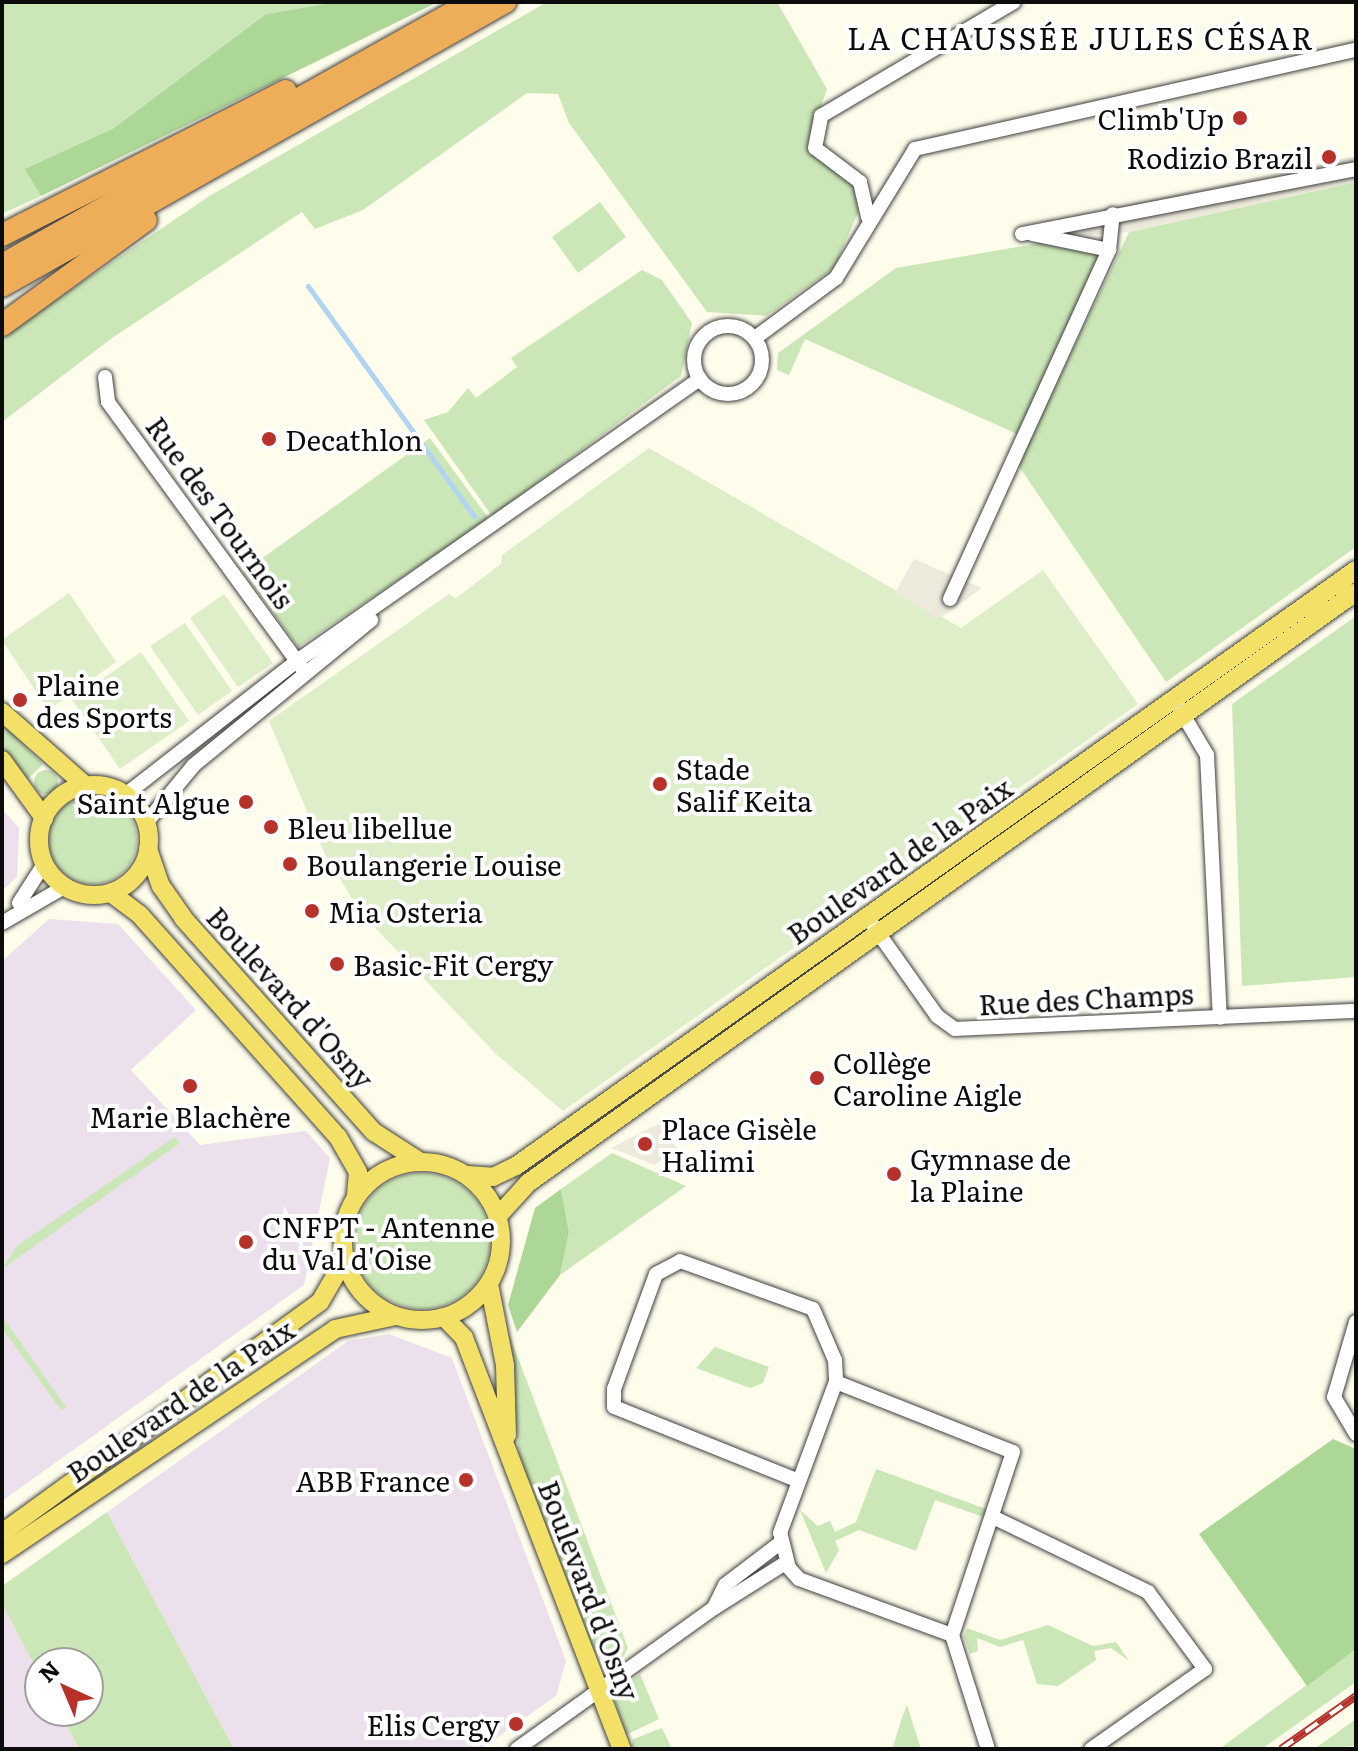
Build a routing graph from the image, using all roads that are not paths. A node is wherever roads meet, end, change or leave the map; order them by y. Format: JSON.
{"nodes":[{"id":1,"x":472,"y":2,"type":"edge"},
{"id":2,"x":505,"y":2,"type":"edge"},
{"id":3,"x":1014,"y":2,"type":"edge"},
{"id":4,"x":422,"y":48,"type":"junction"},
{"id":5,"x":1356,"y":50,"type":"edge"},
{"id":6,"x":1356,"y":169,"type":"edge"},
{"id":7,"x":1113,"y":214,"type":"junction"},
{"id":8,"x":867,"y":217,"type":"junction"},
{"id":9,"x":2,"y":233,"type":"edge"},
{"id":10,"x":1109,"y":250,"type":"junction"},
{"id":11,"x":2,"y":265,"type":"edge"},
{"id":12,"x":2,"y":286,"type":"edge"},
{"id":13,"x":2,"y":325,"type":"edge"},
{"id":14,"x":755,"y":338,"type":"junction"},
{"id":15,"x":105,"y":377,"type":"dead end"},
{"id":16,"x":700,"y":379,"type":"junction"},
{"id":17,"x":1356,"y":570,"type":"edge"},
{"id":18,"x":1356,"y":592,"type":"edge"},
{"id":19,"x":950,"y":599,"type":"dead end"},
{"id":20,"x":302,"y":667,"type":"junction"},
{"id":21,"x":1173,"y":699,"type":"junction"},
{"id":22,"x":2,"y":712,"type":"edge"},
{"id":23,"x":1185,"y":715,"type":"junction"},
{"id":24,"x":2,"y":760,"type":"edge"},
{"id":25,"x":86,"y":786,"type":"junction"},
{"id":26,"x":125,"y":795,"type":"junction"},
{"id":27,"x":44,"y":818,"type":"junction"},
{"id":28,"x":146,"y":823,"type":"junction"},
{"id":29,"x":148,"y":849,"type":"junction"},
{"id":30,"x":44,"y":864,"type":"junction"},
{"id":31,"x":64,"y":887,"type":"junction"},
{"id":32,"x":111,"y":893,"type":"junction"},
{"id":33,"x":2,"y":923,"type":"edge"},
{"id":34,"x":872,"y":925,"type":"junction"},
{"id":35,"x":1356,"y":1011,"type":"edge"},
{"id":36,"x":1220,"y":1018,"type":"junction"},
{"id":37,"x":419,"y":1161,"type":"junction"},
{"id":38,"x":467,"y":1175,"type":"junction"},
{"id":39,"x":356,"y":1197,"type":"junction"},
{"id":40,"x":498,"y":1216,"type":"junction"},
{"id":41,"x":345,"y":1259,"type":"junction"},
{"id":42,"x":489,"y":1284,"type":"junction"},
{"id":43,"x":398,"y":1316,"type":"junction"},
{"id":44,"x":444,"y":1317,"type":"junction"},
{"id":45,"x":1356,"y":1322,"type":"edge"},
{"id":46,"x":836,"y":1382,"type":"junction"},
{"id":47,"x":1356,"y":1434,"type":"edge"},
{"id":48,"x":507,"y":1450,"type":"junction"},
{"id":49,"x":799,"y":1481,"type":"junction"},
{"id":50,"x":997,"y":1519,"type":"junction"},
{"id":51,"x":2,"y":1533,"type":"edge"},
{"id":52,"x":780,"y":1543,"type":"junction"},
{"id":53,"x":2,"y":1554,"type":"edge"},
{"id":54,"x":787,"y":1562,"type":"junction"},
{"id":55,"x":714,"y":1608,"type":"junction"},
{"id":56,"x":952,"y":1635,"type":"junction"},
{"id":57,"x":598,"y":1692,"type":"junction"},
{"id":58,"x":517,"y":1749,"type":"edge"},
{"id":59,"x":622,"y":1749,"type":"edge"},
{"id":60,"x":988,"y":1749,"type":"edge"},
{"id":61,"x":1091,"y":1749,"type":"edge"}],
"edges":[{"from":1,"to":9,"type":"highway"},
{"from":1,"to":11,"type":"highway"},
{"from":2,"to":4,"type":"highway"},
{"from":3,"to":8,"type":"street"},
{"from":4,"to":12,"type":"highway"},
{"from":4,"to":13,"type":"highway"},
{"from":5,"to":8,"type":"street"},
{"from":6,"to":7,"type":"street"},
{"from":7,"to":10,"type":"street"},
{"from":7,"to":10,"type":"street"},
{"from":8,"to":14,"type":"street"},
{"from":10,"to":19,"type":"street"},
{"from":14,"to":16,"type":"street"},
{"from":14,"to":16,"type":"street"},
{"from":15,"to":20,"type":"street","name":"Rue des Tournois"},
{"from":16,"to":20,"type":"street"},
{"from":17,"to":21,"type":"main road","name":"Boulevard de la Paix"},
{"from":18,"to":23,"type":"main road","name":"Boulevard de la Paix"},
{"from":20,"to":26,"type":"street"},
{"from":20,"to":28,"type":"street"},
{"from":21,"to":23,"type":"street"},
{"from":21,"to":34,"type":"main road","name":"Boulevard de la Paix"},
{"from":22,"to":25,"type":"main road"},
{"from":23,"to":34,"type":"main road","name":"Boulevard de la Paix"},
{"from":23,"to":36,"type":"street"},
{"from":24,"to":27,"type":"main road"},
{"from":25,"to":26,"type":"main road"},
{"from":25,"to":27,"type":"main road"},
{"from":26,"to":28,"type":"main road"},
{"from":27,"to":30,"type":"main road"},
{"from":28,"to":29,"type":"main road"},
{"from":29,"to":32,"type":"main road"},
{"from":29,"to":37,"type":"main road","name":"Boulevard d'Osny"},
{"from":30,"to":31,"type":"main road"},
{"from":30,"to":33,"type":"street"},
{"from":31,"to":32,"type":"main road"},
{"from":31,"to":33,"type":"street"},
{"from":32,"to":39,"type":"main road","name":"Boulevard d'Osny"},
{"from":34,"to":36,"type":"street","name":"Rue des Champs"},
{"from":34,"to":38,"type":"main road","name":"Boulevard de la Paix"},
{"from":34,"to":40,"type":"main road","name":"Boulevard de la Paix"},
{"from":35,"to":36,"type":"street"},
{"from":37,"to":38,"type":"main road"},
{"from":37,"to":39,"type":"main road"},
{"from":38,"to":40,"type":"main road"},
{"from":39,"to":41,"type":"main road"},
{"from":40,"to":42,"type":"main road"},
{"from":41,"to":43,"type":"main road"},
{"from":41,"to":51,"type":"main road","name":"Boulevard de la Paix"},
{"from":42,"to":44,"type":"main road"},
{"from":42,"to":48,"type":"main road","name":"Boulevard d'Osny"},
{"from":43,"to":44,"type":"main road"},
{"from":43,"to":53,"type":"main road","name":"Boulevard de la Paix"},
{"from":44,"to":48,"type":"main road","name":"Boulevard d'Osny"},
{"from":45,"to":47,"type":"street"},
{"from":46,"to":49,"type":"street"},
{"from":46,"to":49,"type":"street"},
{"from":46,"to":50,"type":"street"},
{"from":48,"to":57,"type":"main road","name":"Boulevard d'Osny"},
{"from":49,"to":52,"type":"street"},
{"from":50,"to":56,"type":"street"},
{"from":50,"to":61,"type":"street"},
{"from":52,"to":54,"type":"street"},
{"from":52,"to":55,"type":"street"},
{"from":54,"to":55,"type":"street"},
{"from":54,"to":56,"type":"street"},
{"from":55,"to":57,"type":"street"},
{"from":56,"to":60,"type":"street"},
{"from":57,"to":58,"type":"street"},
{"from":57,"to":59,"type":"main road","name":"Boulevard d'Osny"}]}
